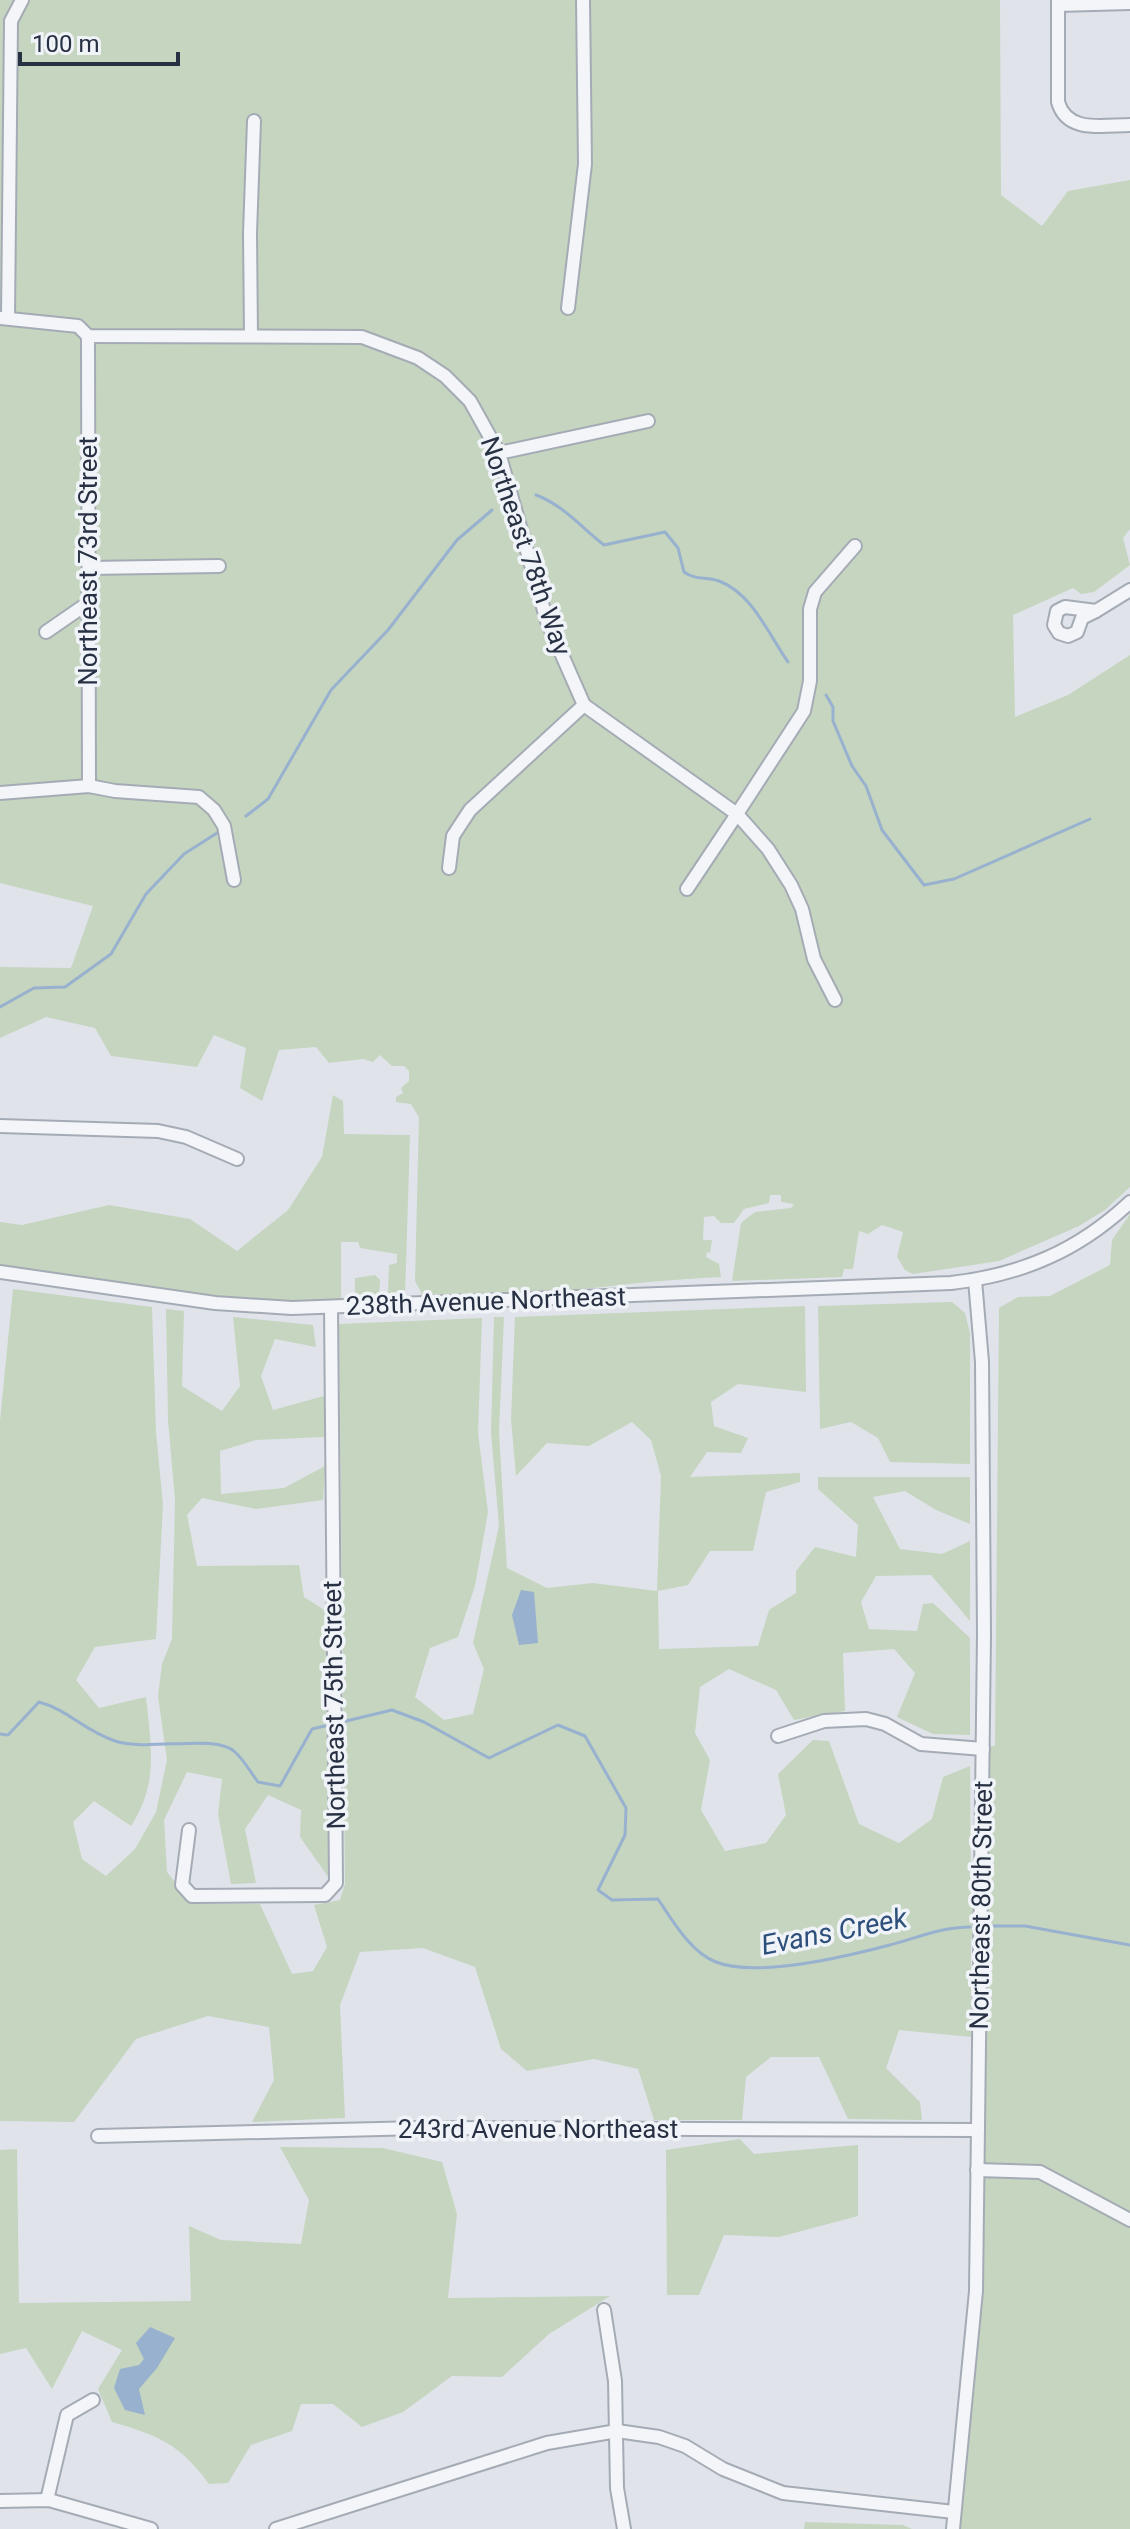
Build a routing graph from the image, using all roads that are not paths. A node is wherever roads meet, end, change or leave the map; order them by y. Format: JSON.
{"nodes":[{"id":1,"x":22,"y":0,"type":"edge"},
{"id":2,"x":583,"y":0,"type":"edge"},
{"id":3,"x":1058,"y":2,"type":"edge"},
{"id":4,"x":1130,"y":3,"type":"edge"},
{"id":5,"x":254,"y":121,"type":"dead end"},
{"id":6,"x":1130,"y":125,"type":"edge"},
{"id":7,"x":568,"y":308,"type":"dead end"},
{"id":8,"x":4,"y":318,"type":"edge"},
{"id":9,"x":88,"y":336,"type":"junction"},
{"id":10,"x":251,"y":336,"type":"junction"},
{"id":11,"x":648,"y":421,"type":"dead end"},
{"id":12,"x":499,"y":453,"type":"junction"},
{"id":13,"x":855,"y":546,"type":"dead end"},
{"id":14,"x":219,"y":566,"type":"dead end"},
{"id":15,"x":89,"y":568,"type":"junction"},
{"id":16,"x":1130,"y":590,"type":"edge"},
{"id":17,"x":88,"y":603,"type":"junction"},
{"id":18,"x":1096,"y":611,"type":"dead end"},
{"id":19,"x":46,"y":632,"type":"dead end"},
{"id":20,"x":584,"y":705,"type":"junction"},
{"id":21,"x":89,"y":786,"type":"junction"},
{"id":22,"x":0,"y":793,"type":"edge"},
{"id":23,"x":737,"y":814,"type":"junction"},
{"id":24,"x":449,"y":868,"type":"dead end"},
{"id":25,"x":234,"y":880,"type":"dead end"},
{"id":26,"x":687,"y":889,"type":"dead end"},
{"id":27,"x":835,"y":1000,"type":"dead end"},
{"id":28,"x":0,"y":1126,"type":"edge"},
{"id":29,"x":237,"y":1159,"type":"dead end"},
{"id":30,"x":1130,"y":1202,"type":"edge"},
{"id":31,"x":0,"y":1272,"type":"edge"},
{"id":32,"x":975,"y":1280,"type":"junction"},
{"id":33,"x":331,"y":1307,"type":"junction"},
{"id":34,"x":778,"y":1736,"type":"dead end"},
{"id":35,"x":983,"y":1749,"type":"junction"},
{"id":36,"x":189,"y":1830,"type":"dead end"},
{"id":37,"x":978,"y":2130,"type":"junction"},
{"id":38,"x":98,"y":2136,"type":"dead end"},
{"id":39,"x":977,"y":2170,"type":"junction"},
{"id":40,"x":1130,"y":2220,"type":"edge"},
{"id":41,"x":604,"y":2310,"type":"dead end"},
{"id":42,"x":93,"y":2400,"type":"dead end"},
{"id":43,"x":617,"y":2431,"type":"junction"},
{"id":44,"x":47,"y":2500,"type":"junction"},
{"id":45,"x":0,"y":2501,"type":"edge"},
{"id":46,"x":954,"y":2512,"type":"junction"},
{"id":47,"x":151,"y":2529,"type":"edge"},
{"id":48,"x":276,"y":2529,"type":"edge"},
{"id":49,"x":624,"y":2529,"type":"edge"},
{"id":50,"x":953,"y":2529,"type":"edge"}],
"edges":[{"from":1,"to":8,"type":"street"},
{"from":2,"to":7,"type":"street"},
{"from":3,"to":4,"type":"street"},
{"from":3,"to":6,"type":"street"},
{"from":5,"to":10,"type":"street"},
{"from":8,"to":9,"type":"street","name":"Northeast 78th Way"},
{"from":9,"to":10,"type":"street","name":"Northeast 78th Way"},
{"from":9,"to":15,"type":"street","name":"Northeast 73rd Street"},
{"from":10,"to":12,"type":"street","name":"Northeast 78th Way"},
{"from":11,"to":12,"type":"street"},
{"from":12,"to":20,"type":"street","name":"Northeast 78th Way"},
{"from":13,"to":23,"type":"street"},
{"from":14,"to":15,"type":"street"},
{"from":15,"to":17,"type":"street","name":"Northeast 73rd Street"},
{"from":16,"to":18,"type":"street"},
{"from":17,"to":19,"type":"street"},
{"from":17,"to":21,"type":"street","name":"Northeast 73rd Street"},
{"from":20,"to":23,"type":"street"},
{"from":20,"to":24,"type":"street"},
{"from":21,"to":22,"type":"street"},
{"from":21,"to":25,"type":"street"},
{"from":23,"to":26,"type":"street"},
{"from":23,"to":27,"type":"street"},
{"from":28,"to":29,"type":"street"},
{"from":30,"to":32,"type":"street","name":"238th Avenue Northeast"},
{"from":31,"to":33,"type":"street","name":"238th Avenue Northeast"},
{"from":32,"to":33,"type":"street","name":"238th Avenue Northeast"},
{"from":32,"to":35,"type":"street","name":"Northeast 80th Street"},
{"from":33,"to":36,"type":"street","name":"Northeast 75th Street"},
{"from":34,"to":35,"type":"street"},
{"from":35,"to":37,"type":"street","name":"Northeast 80th Street"},
{"from":37,"to":38,"type":"street","name":"243rd Avenue Northeast"},
{"from":37,"to":39,"type":"street","name":"Northeast 80th Street"},
{"from":39,"to":40,"type":"street"},
{"from":39,"to":46,"type":"street","name":"Northeast 80th Street"},
{"from":41,"to":43,"type":"street"},
{"from":42,"to":44,"type":"street"},
{"from":43,"to":46,"type":"street"},
{"from":43,"to":48,"type":"street"},
{"from":43,"to":49,"type":"street"},
{"from":44,"to":45,"type":"street"},
{"from":44,"to":47,"type":"street"},
{"from":46,"to":50,"type":"street","name":"Northeast 80th Street"}]}
